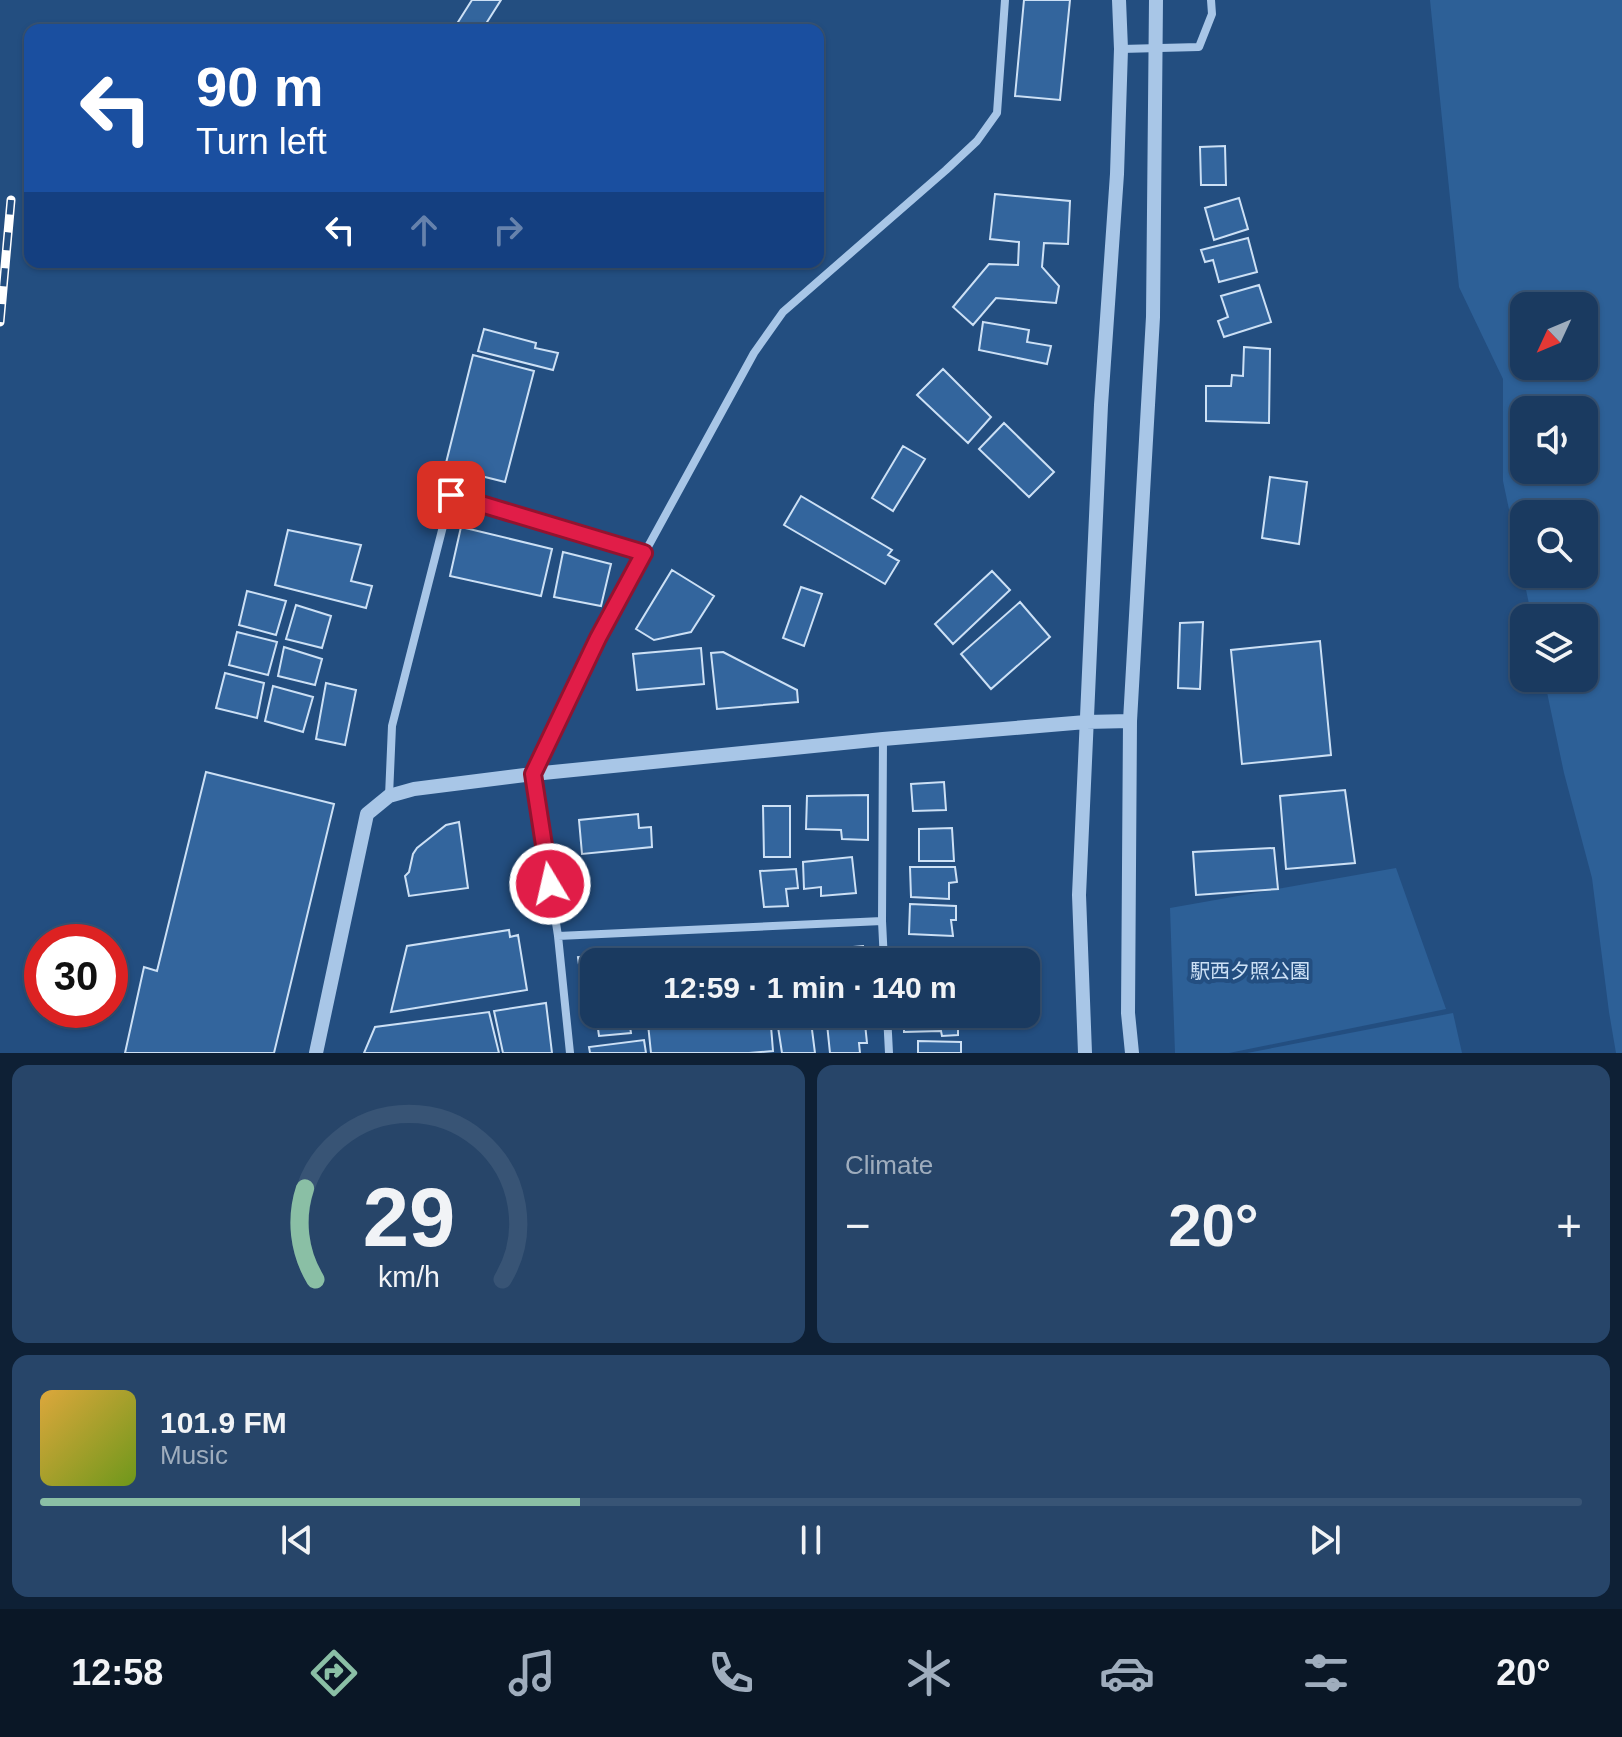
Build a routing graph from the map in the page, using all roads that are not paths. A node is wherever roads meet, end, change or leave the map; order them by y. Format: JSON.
{"nodes":[{"id":1,"x":1005,"y":0,"type":"edge"},
{"id":2,"x":1119,"y":0,"type":"edge"},
{"id":3,"x":1156,"y":0,"type":"edge"},
{"id":4,"x":1211,"y":0,"type":"edge"},
{"id":5,"x":1155,"y":48,"type":"junction"},
{"id":6,"x":1121,"y":49,"type":"junction"},
{"id":7,"x":644,"y":553,"type":"junction"},
{"id":8,"x":1130,"y":721,"type":"junction"},
{"id":9,"x":1086,"y":722,"type":"junction"},
{"id":10,"x":883,"y":739,"type":"junction"},
{"id":11,"x":533,"y":774,"type":"junction"},
{"id":12,"x":389,"y":796,"type":"junction"},
{"id":13,"x":882,"y":921,"type":"junction"},
{"id":14,"x":558,"y":936,"type":"junction"},
{"id":15,"x":883,"y":948,"type":"edge"},
{"id":16,"x":888,"y":1028,"type":"edge"},
{"id":17,"x":316,"y":1053,"type":"edge"},
{"id":18,"x":570,"y":1053,"type":"edge"},
{"id":19,"x":889,"y":1053,"type":"edge"},
{"id":20,"x":1085,"y":1053,"type":"edge"},
{"id":21,"x":1132,"y":1053,"type":"edge"}],
"edges":[{"from":1,"to":7,"type":"street"},
{"from":2,"to":6,"type":"street"},
{"from":3,"to":5,"type":"street"},
{"from":4,"to":5,"type":"street"},
{"from":5,"to":6,"type":"street"},
{"from":5,"to":8,"type":"street"},
{"from":6,"to":9,"type":"street"},
{"from":7,"to":11,"type":"street"},
{"from":7,"to":12,"type":"street"},
{"from":8,"to":9,"type":"street"},
{"from":8,"to":21,"type":"street"},
{"from":9,"to":10,"type":"street"},
{"from":9,"to":20,"type":"street"},
{"from":10,"to":11,"type":"street"},
{"from":10,"to":13,"type":"street"},
{"from":11,"to":12,"type":"street"},
{"from":11,"to":14,"type":"street"},
{"from":12,"to":17,"type":"street"},
{"from":13,"to":14,"type":"street"},
{"from":13,"to":15,"type":"street"},
{"from":14,"to":18,"type":"street"},
{"from":16,"to":19,"type":"street"}]}
